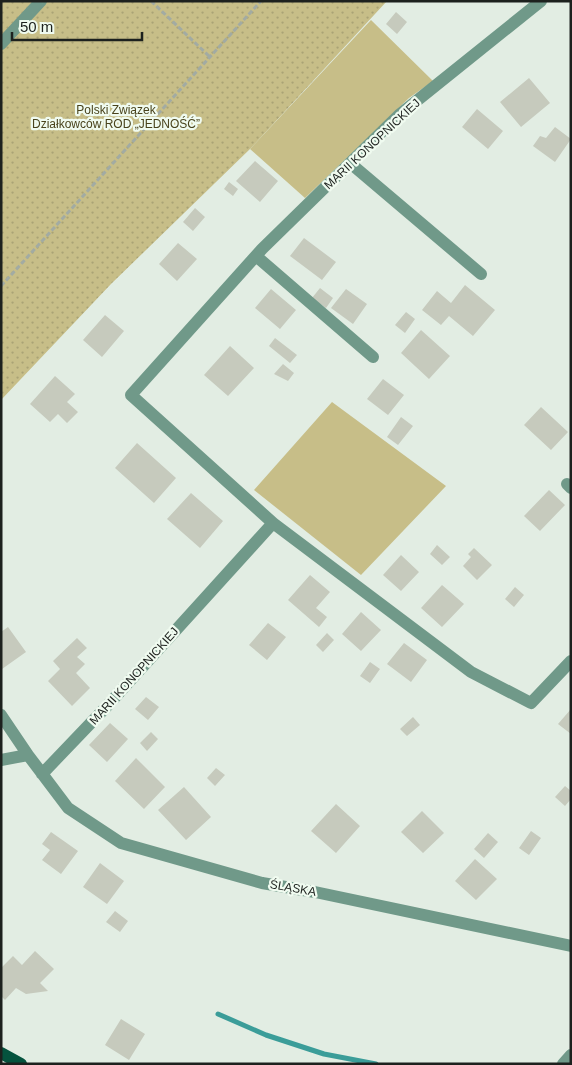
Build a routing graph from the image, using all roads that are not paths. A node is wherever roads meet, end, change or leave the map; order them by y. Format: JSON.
{"nodes":[{"id":1,"x":42,"y":1,"type":"edge"},
{"id":2,"x":541,"y":1,"type":"edge"},
{"id":3,"x":1,"y":44,"type":"edge"},
{"id":4,"x":350,"y":163,"type":"junction"},
{"id":5,"x":256,"y":256,"type":"junction"},
{"id":6,"x":481,"y":274,"type":"dead end"},
{"id":7,"x":373,"y":357,"type":"dead end"},
{"id":8,"x":273,"y":523,"type":"junction"},
{"id":9,"x":569,"y":665,"type":"edge"},
{"id":10,"x":1,"y":714,"type":"edge"},
{"id":11,"x":28,"y":756,"type":"junction"},
{"id":12,"x":1,"y":760,"type":"edge"},
{"id":13,"x":42,"y":774,"type":"junction"},
{"id":14,"x":571,"y":946,"type":"edge"},
{"id":15,"x":1,"y":1052,"type":"edge"},
{"id":16,"x":571,"y":1056,"type":"edge"},
{"id":17,"x":22,"y":1064,"type":"edge"},
{"id":18,"x":563,"y":1064,"type":"edge"}],
"edges":[{"from":1,"to":3,"type":"street"},
{"from":2,"to":4,"type":"street","name":"MARII KONOPNICKIEJ"},
{"from":4,"to":5,"type":"street","name":"MARII KONOPNICKIEJ"},
{"from":4,"to":6,"type":"street"},
{"from":5,"to":7,"type":"street"},
{"from":5,"to":8,"type":"street","name":"MARII KONOPNICKIEJ"},
{"from":8,"to":9,"type":"street","name":"MARII KONOPNICKIEJ"},
{"from":8,"to":13,"type":"street","name":"MARII KONOPNICKIEJ"},
{"from":10,"to":11,"type":"street"},
{"from":11,"to":12,"type":"street"},
{"from":11,"to":13,"type":"street"},
{"from":13,"to":14,"type":"street","name":"ŚLĄSKA"},
{"from":15,"to":17,"type":"main road"},
{"from":16,"to":18,"type":"street"}]}
